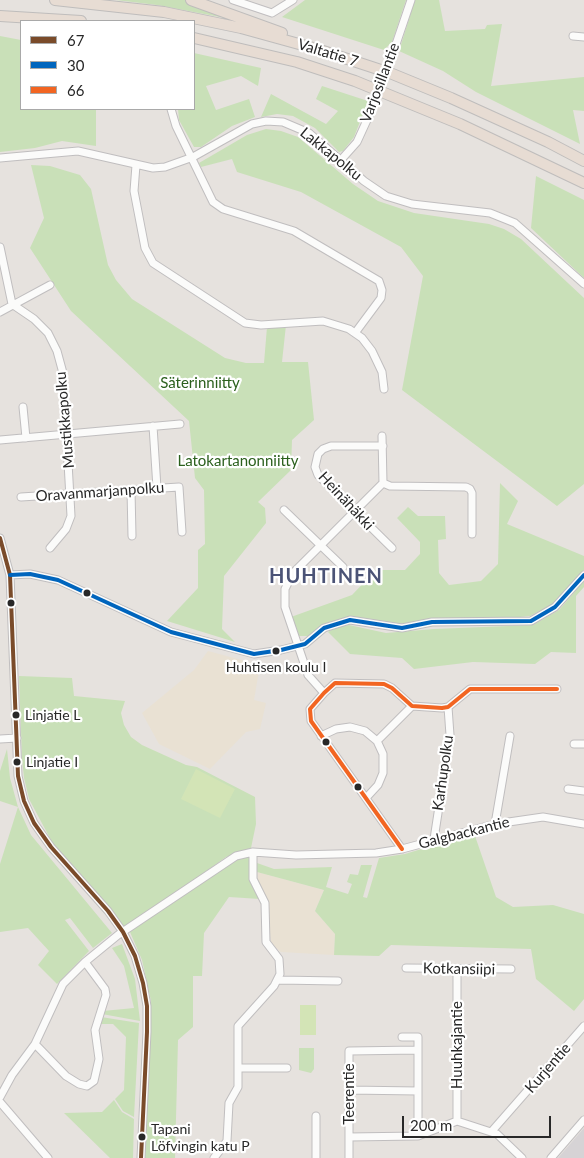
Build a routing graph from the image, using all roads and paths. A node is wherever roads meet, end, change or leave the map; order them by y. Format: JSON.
{"nodes":[{"id":1,"x":55,"y":0,"type":"edge"},
{"id":2,"x":191,"y":0,"type":"edge"},
{"id":3,"x":233,"y":0,"type":"edge"},
{"id":4,"x":292,"y":0,"type":"edge"},
{"id":5,"x":411,"y":0,"type":"edge"},
{"id":6,"x":0,"y":16,"type":"edge"},
{"id":7,"x":65,"y":20,"type":"edge"},
{"id":8,"x":573,"y":36,"type":"dead end"},
{"id":9,"x":584,"y":37,"type":"edge"},
{"id":10,"x":195,"y":38,"type":"edge"},
{"id":11,"x":317,"y":49,"type":"junction"},
{"id":12,"x":171,"y":110,"type":"edge"},
{"id":13,"x":192,"y":157,"type":"junction"},
{"id":14,"x":0,"y":158,"type":"edge"},
{"id":15,"x":535,"y":158,"type":"junction"},
{"id":16,"x":340,"y":161,"type":"junction"},
{"id":17,"x":584,"y":161,"type":"edge"},
{"id":18,"x":136,"y":165,"type":"junction"},
{"id":19,"x":584,"y":183,"type":"edge"},
{"id":20,"x":584,"y":188,"type":"edge"},
{"id":21,"x":0,"y":247,"type":"edge"},
{"id":22,"x":584,"y":284,"type":"edge"},
{"id":23,"x":50,"y":285,"type":"dead end"},
{"id":24,"x":12,"y":304,"type":"junction"},
{"id":25,"x":0,"y":312,"type":"edge"},
{"id":26,"x":356,"y":333,"type":"junction"},
{"id":27,"x":384,"y":389,"type":"dead end"},
{"id":28,"x":23,"y":407,"type":"dead end"},
{"id":29,"x":180,"y":424,"type":"dead end"},
{"id":30,"x":154,"y":426,"type":"junction"},
{"id":31,"x":67,"y":434,"type":"junction"},
{"id":32,"x":382,"y":436,"type":"dead end"},
{"id":33,"x":26,"y":438,"type":"junction"},
{"id":34,"x":0,"y":440,"type":"edge"},
{"id":35,"x":382,"y":446,"type":"junction"},
{"id":36,"x":383,"y":483,"type":"junction"},
{"id":37,"x":157,"y":488,"type":"junction"},
{"id":38,"x":131,"y":490,"type":"junction"},
{"id":39,"x":70,"y":494,"type":"junction"},
{"id":40,"x":22,"y":497,"type":"dead end"},
{"id":41,"x":284,"y":510,"type":"dead end"},
{"id":42,"x":354,"y":512,"type":"junction"},
{"id":43,"x":182,"y":532,"type":"dead end"},
{"id":44,"x":472,"y":534,"type":"dead end"},
{"id":45,"x":132,"y":536,"type":"dead end"},
{"id":46,"x":0,"y":538,"type":"edge"},
{"id":47,"x":321,"y":545,"type":"junction"},
{"id":48,"x":50,"y":548,"type":"dead end"},
{"id":49,"x":392,"y":548,"type":"dead end"},
{"id":50,"x":343,"y":567,"type":"dead end"},
{"id":51,"x":10,"y":575,"type":"junction"},
{"id":52,"x":584,"y":575,"type":"edge"},
{"id":53,"x":298,"y":646,"type":"junction"},
{"id":54,"x":557,"y":689,"type":"dead end"},
{"id":55,"x":324,"y":693,"type":"junction"},
{"id":56,"x":412,"y":706,"type":"junction"},
{"id":57,"x":448,"y":707,"type":"junction"},
{"id":58,"x":321,"y":736,"type":"junction"},
{"id":59,"x":510,"y":736,"type":"dead end"},
{"id":60,"x":16,"y":738,"type":"junction"},
{"id":61,"x":0,"y":739,"type":"edge"},
{"id":62,"x":377,"y":741,"type":"junction"},
{"id":63,"x":574,"y":744,"type":"dead end"},
{"id":64,"x":584,"y":744,"type":"edge"},
{"id":65,"x":568,"y":789,"type":"dead end"},
{"id":66,"x":584,"y":791,"type":"edge"},
{"id":67,"x":366,"y":798,"type":"junction"},
{"id":68,"x":495,"y":824,"type":"junction"},
{"id":69,"x":584,"y":824,"type":"edge"},
{"id":70,"x":434,"y":839,"type":"junction"},
{"id":71,"x":402,"y":849,"type":"junction"},
{"id":72,"x":253,"y":852,"type":"junction"},
{"id":73,"x":123,"y":932,"type":"junction"},
{"id":74,"x":85,"y":962,"type":"junction"},
{"id":75,"x":406,"y":968,"type":"dead end"},
{"id":76,"x":457,"y":969,"type":"junction"},
{"id":77,"x":511,"y":969,"type":"dead end"},
{"id":78,"x":279,"y":980,"type":"junction"},
{"id":79,"x":338,"y":981,"type":"dead end"},
{"id":80,"x":584,"y":1026,"type":"edge"},
{"id":81,"x":402,"y":1037,"type":"dead end"},
{"id":82,"x":35,"y":1044,"type":"junction"},
{"id":83,"x":418,"y":1050,"type":"junction"},
{"id":84,"x":238,"y":1068,"type":"junction"},
{"id":85,"x":287,"y":1068,"type":"dead end"},
{"id":86,"x":349,"y":1090,"type":"junction"},
{"id":87,"x":418,"y":1091,"type":"junction"},
{"id":88,"x":0,"y":1097,"type":"edge"},
{"id":89,"x":0,"y":1102,"type":"edge"},
{"id":90,"x":316,"y":1116,"type":"dead end"},
{"id":91,"x":584,"y":1120,"type":"edge"},
{"id":92,"x":457,"y":1121,"type":"junction"},
{"id":93,"x":492,"y":1131,"type":"junction"},
{"id":94,"x":418,"y":1136,"type":"junction"},
{"id":95,"x":349,"y":1137,"type":"junction"},
{"id":96,"x":48,"y":1158,"type":"edge"},
{"id":97,"x":141,"y":1158,"type":"edge"},
{"id":98,"x":214,"y":1158,"type":"edge"},
{"id":99,"x":316,"y":1158,"type":"edge"},
{"id":100,"x":349,"y":1158,"type":"edge"},
{"id":101,"x":522,"y":1158,"type":"edge"},
{"id":102,"x":551,"y":1158,"type":"edge"}],
"edges":[{"from":1,"to":11,"type":"highway","name":"Valtatie 7"},
{"from":2,"to":11,"type":"highway"},
{"from":3,"to":4,"type":"street"},
{"from":5,"to":16,"type":"street","name":"Varjosillantie","bridge":true},
{"from":6,"to":7,"type":"highway"},
{"from":8,"to":9,"type":"street"},
{"from":10,"to":15,"type":"highway","name":"Valtatie 7"},
{"from":11,"to":17,"type":"highway","name":"Valtatie 7"},
{"from":12,"to":13,"type":"street"},
{"from":13,"to":16,"type":"street","name":"Lakkapolku"},
{"from":13,"to":18,"type":"street","name":"Lakkapolku"},
{"from":13,"to":26,"type":"street"},
{"from":14,"to":18,"type":"street","name":"Lakkapolku"},
{"from":15,"to":19,"type":"highway","name":"Valtatie 7"},
{"from":15,"to":20,"type":"highway"},
{"from":16,"to":22,"type":"street","name":"Lakkapolku"},
{"from":18,"to":26,"type":"street"},
{"from":21,"to":24,"type":"street"},
{"from":23,"to":24,"type":"street"},
{"from":24,"to":25,"type":"street"},
{"from":24,"to":31,"type":"street","name":"Mustikkapolku"},
{"from":26,"to":27,"type":"street"},
{"from":28,"to":33,"type":"street"},
{"from":29,"to":30,"type":"street"},
{"from":30,"to":31,"type":"street"},
{"from":30,"to":37,"type":"street"},
{"from":31,"to":33,"type":"street"},
{"from":31,"to":39,"type":"street","name":"Mustikkapolku"},
{"from":32,"to":35,"type":"street"},
{"from":33,"to":34,"type":"street"},
{"from":35,"to":36,"type":"street"},
{"from":35,"to":42,"type":"street","name":"Heinähäkki"},
{"from":36,"to":42,"type":"street"},
{"from":36,"to":44,"type":"street"},
{"from":37,"to":38,"type":"street","name":"Oravanmarjanpolku"},
{"from":37,"to":43,"type":"street","name":"Oravanmarjanpolku"},
{"from":38,"to":39,"type":"street","name":"Oravanmarjanpolku"},
{"from":38,"to":45,"type":"street"},
{"from":39,"to":40,"type":"street","name":"Oravanmarjanpolku"},
{"from":39,"to":48,"type":"street","name":"Mustikkapolku"},
{"from":41,"to":47,"type":"street"},
{"from":42,"to":47,"type":"street"},
{"from":42,"to":49,"type":"street","name":"Heinähäkki"},
{"from":46,"to":51,"type":"street"},
{"from":47,"to":50,"type":"street"},
{"from":47,"to":53,"type":"street"},
{"from":51,"to":53,"type":"street"},
{"from":51,"to":60,"type":"street"},
{"from":52,"to":53,"type":"street"},
{"from":53,"to":55,"type":"street"},
{"from":54,"to":57,"type":"street"},
{"from":55,"to":56,"type":"street"},
{"from":55,"to":58,"type":"street"},
{"from":56,"to":57,"type":"street"},
{"from":56,"to":62,"type":"street"},
{"from":57,"to":70,"type":"street","name":"Karhupolku"},
{"from":58,"to":62,"type":"street"},
{"from":58,"to":67,"type":"street"},
{"from":59,"to":68,"type":"street"},
{"from":60,"to":61,"type":"street"},
{"from":60,"to":73,"type":"street"},
{"from":62,"to":67,"type":"street"},
{"from":63,"to":64,"type":"street"},
{"from":65,"to":66,"type":"street"},
{"from":67,"to":71,"type":"street"},
{"from":68,"to":69,"type":"street","name":"Galgbackantie"},
{"from":68,"to":70,"type":"street","name":"Galgbackantie"},
{"from":70,"to":71,"type":"street","name":"Galgbackantie"},
{"from":71,"to":72,"type":"street","name":"Galgbackantie"},
{"from":72,"to":73,"type":"street"},
{"from":72,"to":78,"type":"street"},
{"from":73,"to":74,"type":"street"},
{"from":73,"to":97,"type":"street"},
{"from":74,"to":82,"type":"street"},
{"from":74,"to":82,"type":"street"},
{"from":75,"to":76,"type":"street","name":"Kotkansiipi"},
{"from":76,"to":77,"type":"street","name":"Kotkansiipi"},
{"from":76,"to":92,"type":"street","name":"Huuhkajantie"},
{"from":78,"to":79,"type":"street"},
{"from":78,"to":84,"type":"street"},
{"from":80,"to":93,"type":"street","name":"Kurjentie"},
{"from":81,"to":83,"type":"street"},
{"from":82,"to":88,"type":"street"},
{"from":83,"to":86,"type":"street","name":"Teerentie"},
{"from":83,"to":87,"type":"street"},
{"from":84,"to":85,"type":"street"},
{"from":84,"to":98,"type":"street"},
{"from":86,"to":87,"type":"street"},
{"from":86,"to":95,"type":"street","name":"Teerentie"},
{"from":87,"to":94,"type":"street"},
{"from":89,"to":96,"type":"street"},
{"from":90,"to":99,"type":"street"},
{"from":91,"to":102,"type":"street"},
{"from":92,"to":93,"type":"street"},
{"from":92,"to":94,"type":"street"},
{"from":93,"to":101,"type":"street"},
{"from":94,"to":95,"type":"street"},
{"from":95,"to":100,"type":"street","name":"Teerentie"}]}
